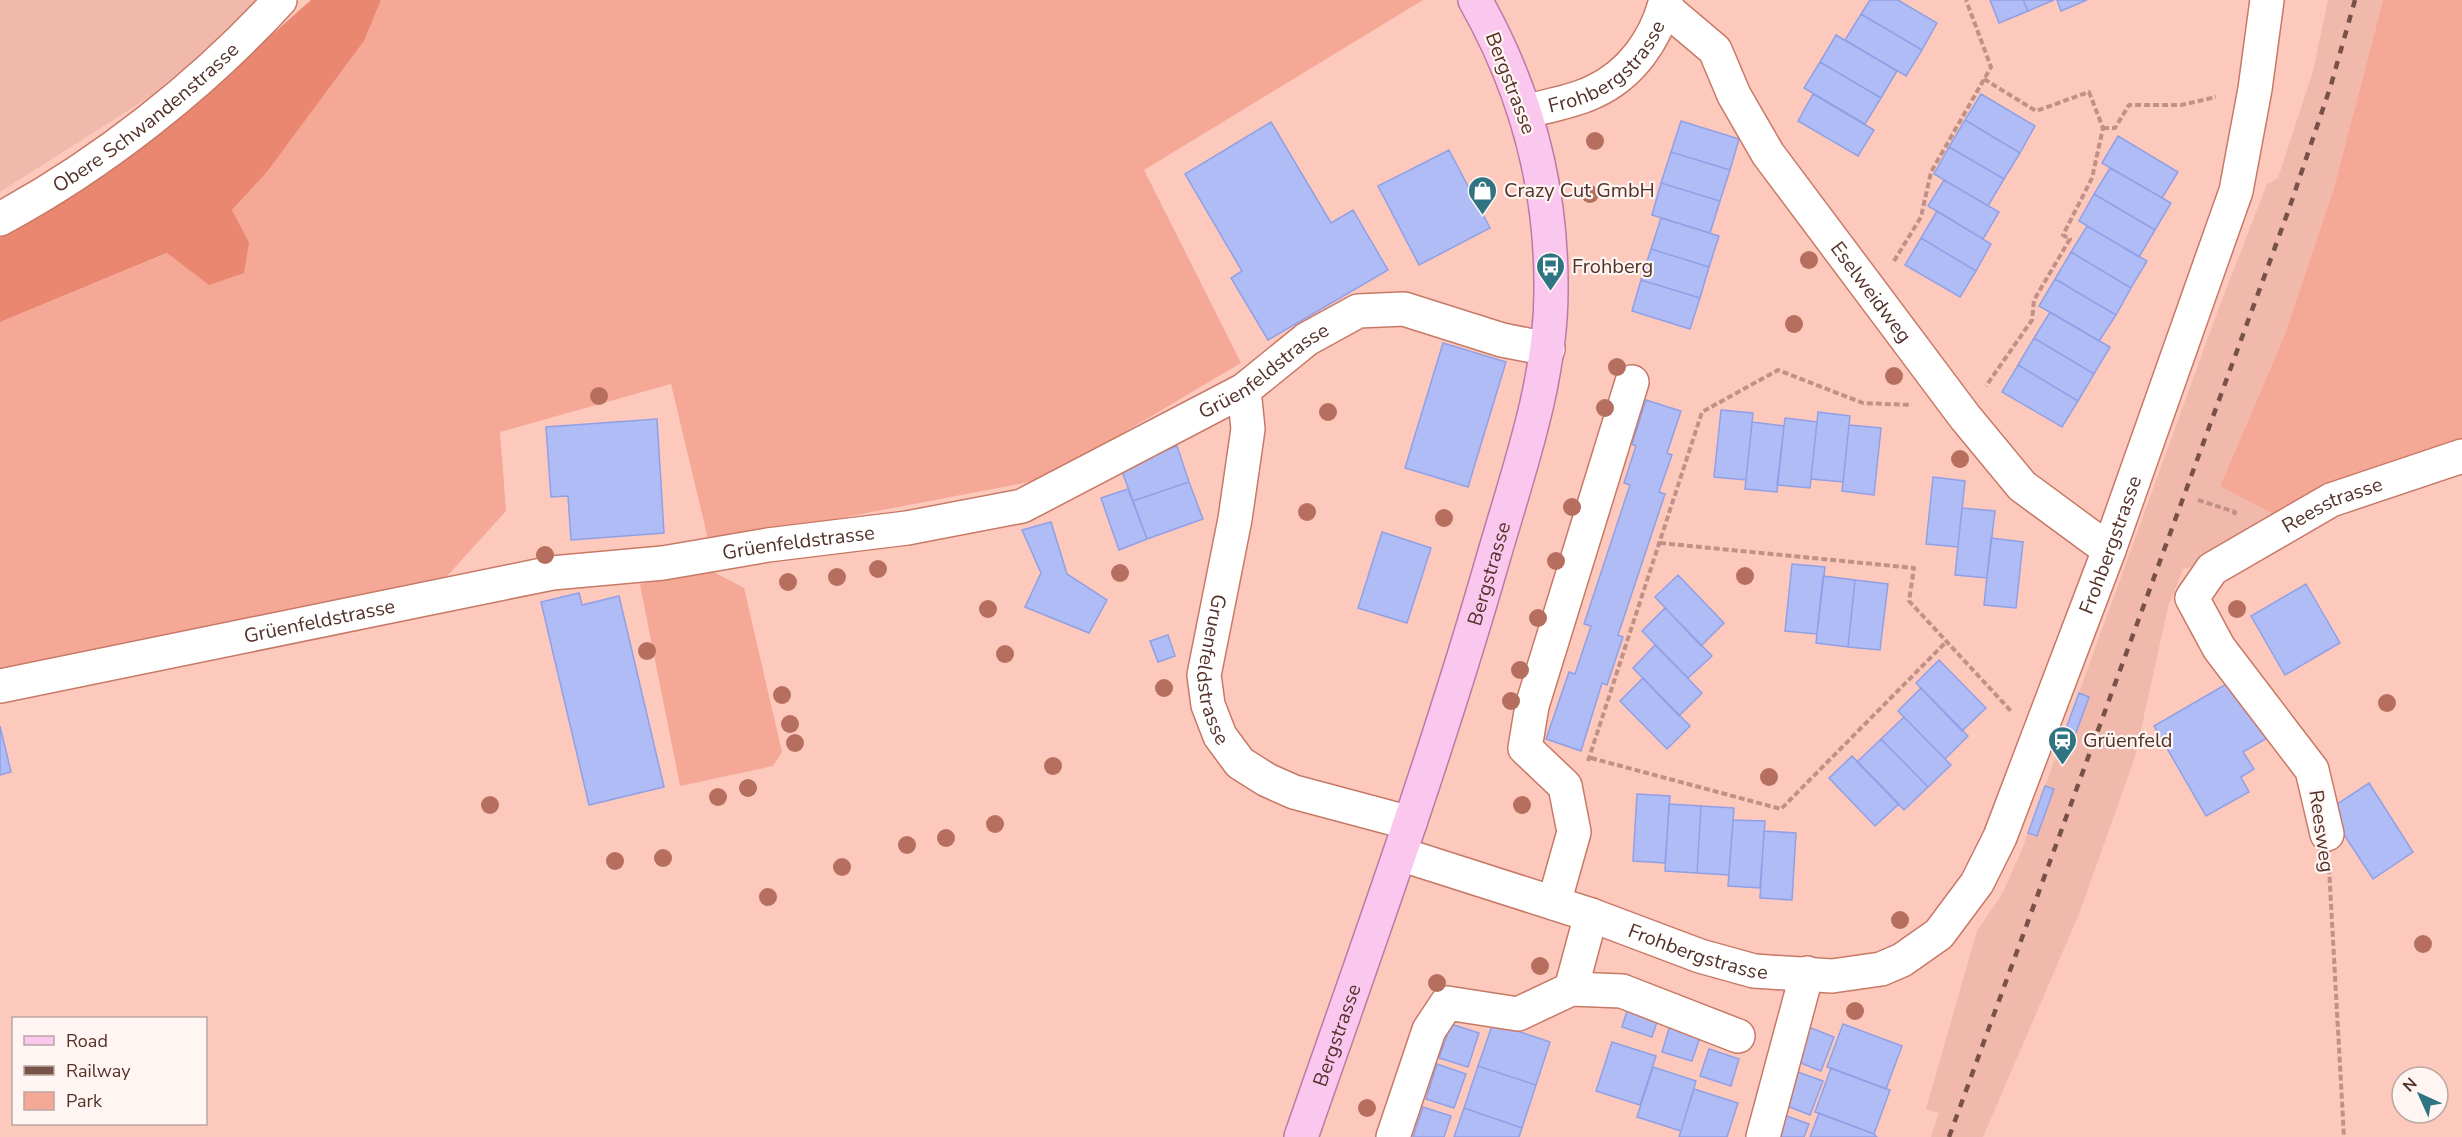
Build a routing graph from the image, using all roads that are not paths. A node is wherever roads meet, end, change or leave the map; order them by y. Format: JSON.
{"nodes":[{"id":1,"x":280,"y":0,"type":"edge"},
{"id":2,"x":1475,"y":0,"type":"edge"},
{"id":3,"x":2267,"y":0,"type":"edge"},
{"id":4,"x":1665,"y":4,"type":"edge"},
{"id":5,"x":1526,"y":112,"type":"junction"},
{"id":6,"x":0,"y":219,"type":"edge"},
{"id":7,"x":1548,"y":349,"type":"junction"},
{"id":8,"x":1632,"y":382,"type":"dead end"},
{"id":9,"x":1244,"y":390,"type":"junction"},
{"id":10,"x":2462,"y":456,"type":"edge"},
{"id":11,"x":2109,"y":550,"type":"junction"},
{"id":12,"x":2212,"y":569,"type":"joint"},
{"id":13,"x":0,"y":686,"type":"edge"},
{"id":14,"x":1410,"y":823,"type":"junction"},
{"id":15,"x":2327,"y":834,"type":"road end"},
{"id":16,"x":1400,"y":854,"type":"junction"},
{"id":17,"x":1554,"y":903,"type":"junction"},
{"id":18,"x":1591,"y":915,"type":"junction"},
{"id":19,"x":1807,"y":973,"type":"junction"},
{"id":20,"x":1571,"y":989,"type":"junction"},
{"id":21,"x":1738,"y":1036,"type":"dead end"},
{"id":22,"x":1300,"y":1137,"type":"edge"},
{"id":23,"x":1394,"y":1137,"type":"edge"},
{"id":24,"x":1763,"y":1137,"type":"edge"}],
"edges":[{"from":1,"to":6,"type":"street","name":"Obere Schwandenstrasse"},
{"from":2,"to":5,"type":"main road","name":"Bergstrasse"},
{"from":3,"to":11,"type":"street","name":"Frohbergstrasse"},
{"from":4,"to":5,"type":"street","name":"Frohbergstrasse"},
{"from":4,"to":11,"type":"street","name":"Eselweidweg"},
{"from":5,"to":7,"type":"main road","name":"Bergstrasse"},
{"from":7,"to":9,"type":"street","name":"Grüenfeldstrasse"},
{"from":7,"to":14,"type":"main road","name":"Bergstrasse"},
{"from":8,"to":17,"type":"street"},
{"from":9,"to":13,"type":"street","name":"Grüenfeldstrasse"},
{"from":9,"to":14,"type":"street","name":"Gruenfeldstrasse"},
{"from":10,"to":12,"type":"street","name":"Reesstrasse"},
{"from":11,"to":19,"type":"street","name":"Frohbergstrasse"},
{"from":12,"to":15,"type":"street","name":"Reesweg"},
{"from":14,"to":16,"type":"main road","name":"Bergstrasse"},
{"from":16,"to":17,"type":"street","name":"Frohbergstrasse"},
{"from":16,"to":22,"type":"main road","name":"Bergstrasse"},
{"from":17,"to":18,"type":"street","name":"Frohbergstrasse"},
{"from":18,"to":19,"type":"street","name":"Frohbergstrasse"},
{"from":18,"to":20,"type":"street"},
{"from":19,"to":24,"type":"street"},
{"from":20,"to":21,"type":"street"},
{"from":20,"to":23,"type":"street"}]}
